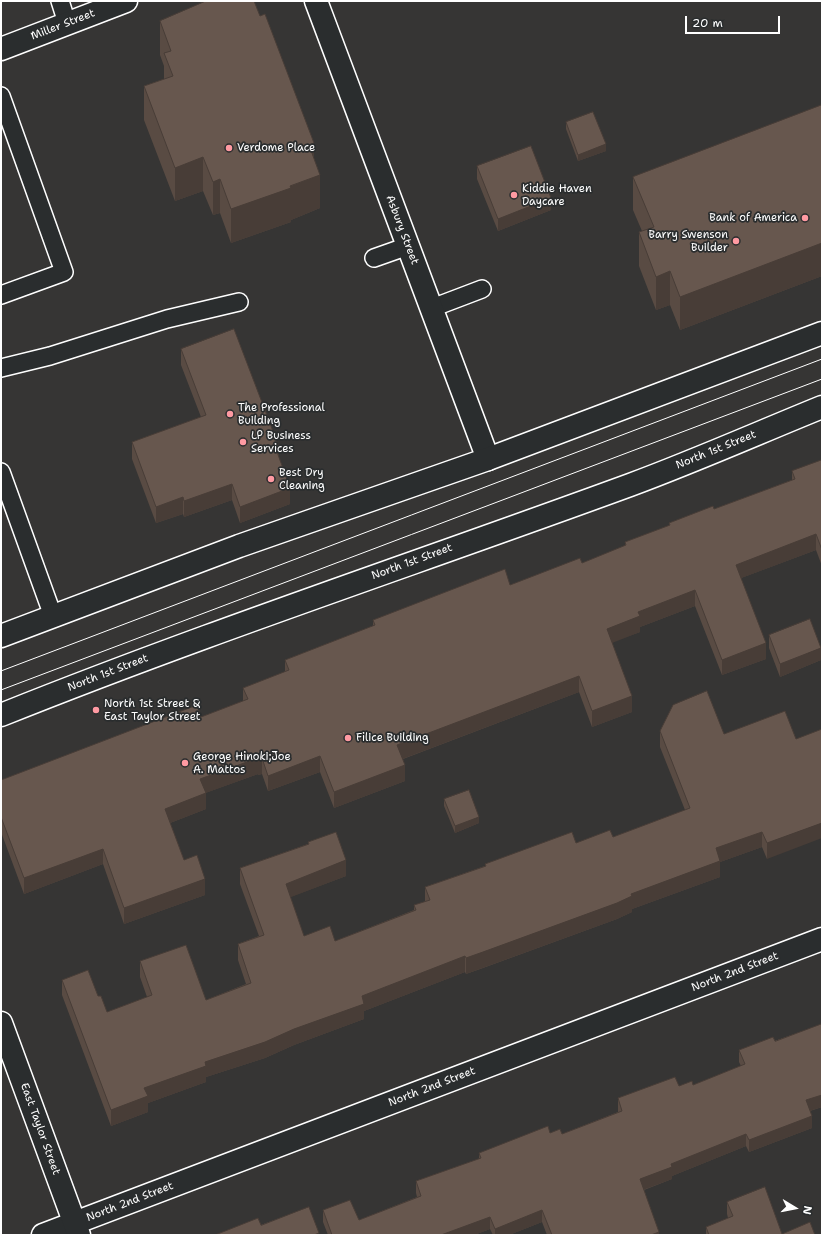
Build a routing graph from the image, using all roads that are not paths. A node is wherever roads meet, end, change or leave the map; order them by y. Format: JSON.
{"nodes":[{"id":1,"x":60,"y":1,"type":"edge"},
{"id":2,"x":126,"y":1,"type":"edge"},
{"id":3,"x":316,"y":1,"type":"edge"},
{"id":4,"x":67,"y":23,"type":"junction"},
{"id":5,"x":1,"y":48,"type":"edge"},
{"id":6,"x":1,"y":96,"type":"edge"},
{"id":7,"x":408,"y":246,"type":"junction"},
{"id":8,"x":374,"y":258,"type":"dead end"},
{"id":9,"x":482,"y":289,"type":"dead end"},
{"id":10,"x":1,"y":296,"type":"edge"},
{"id":11,"x":239,"y":302,"type":"dead end"},
{"id":12,"x":432,"y":308,"type":"junction"},
{"id":13,"x":822,"y":333,"type":"edge"},
{"id":14,"x":1,"y":368,"type":"edge"},
{"id":15,"x":822,"y":408,"type":"edge"},
{"id":16,"x":488,"y":459,"type":"junction"},
{"id":17,"x":1,"y":472,"type":"edge"},
{"id":18,"x":53,"y":616,"type":"junction"},
{"id":19,"x":1,"y":636,"type":"edge"},
{"id":20,"x":1,"y":715,"type":"edge"},
{"id":21,"x":822,"y":939,"type":"edge"},
{"id":22,"x":1,"y":1023,"type":"edge"},
{"id":23,"x":77,"y":1229,"type":"edge"},
{"id":24,"x":43,"y":1235,"type":"edge"}],
"edges":[{"from":1,"to":4,"type":"lane"},
{"from":2,"to":4,"type":"main road","name":"Miller Street"},
{"from":3,"to":7,"type":"main road","name":"Asbury Street"},
{"from":4,"to":5,"type":"main road","name":"Miller Street"},
{"from":6,"to":10,"type":"lane"},
{"from":7,"to":8,"type":"lane"},
{"from":7,"to":12,"type":"main road","name":"Asbury Street"},
{"from":9,"to":12,"type":"lane"},
{"from":11,"to":14,"type":"lane"},
{"from":12,"to":16,"type":"main road","name":"Asbury Street"},
{"from":13,"to":16,"type":"main road"},
{"from":15,"to":20,"type":"main road","name":"North 1st Street"},
{"from":16,"to":18,"type":"main road"},
{"from":17,"to":18,"type":"lane"},
{"from":18,"to":19,"type":"main road"},
{"from":21,"to":23,"type":"main road","name":"North 2nd Street"},
{"from":22,"to":23,"type":"main road","name":"East Taylor Street"},
{"from":23,"to":24,"type":"main road","name":"North 2nd Street"}]}
